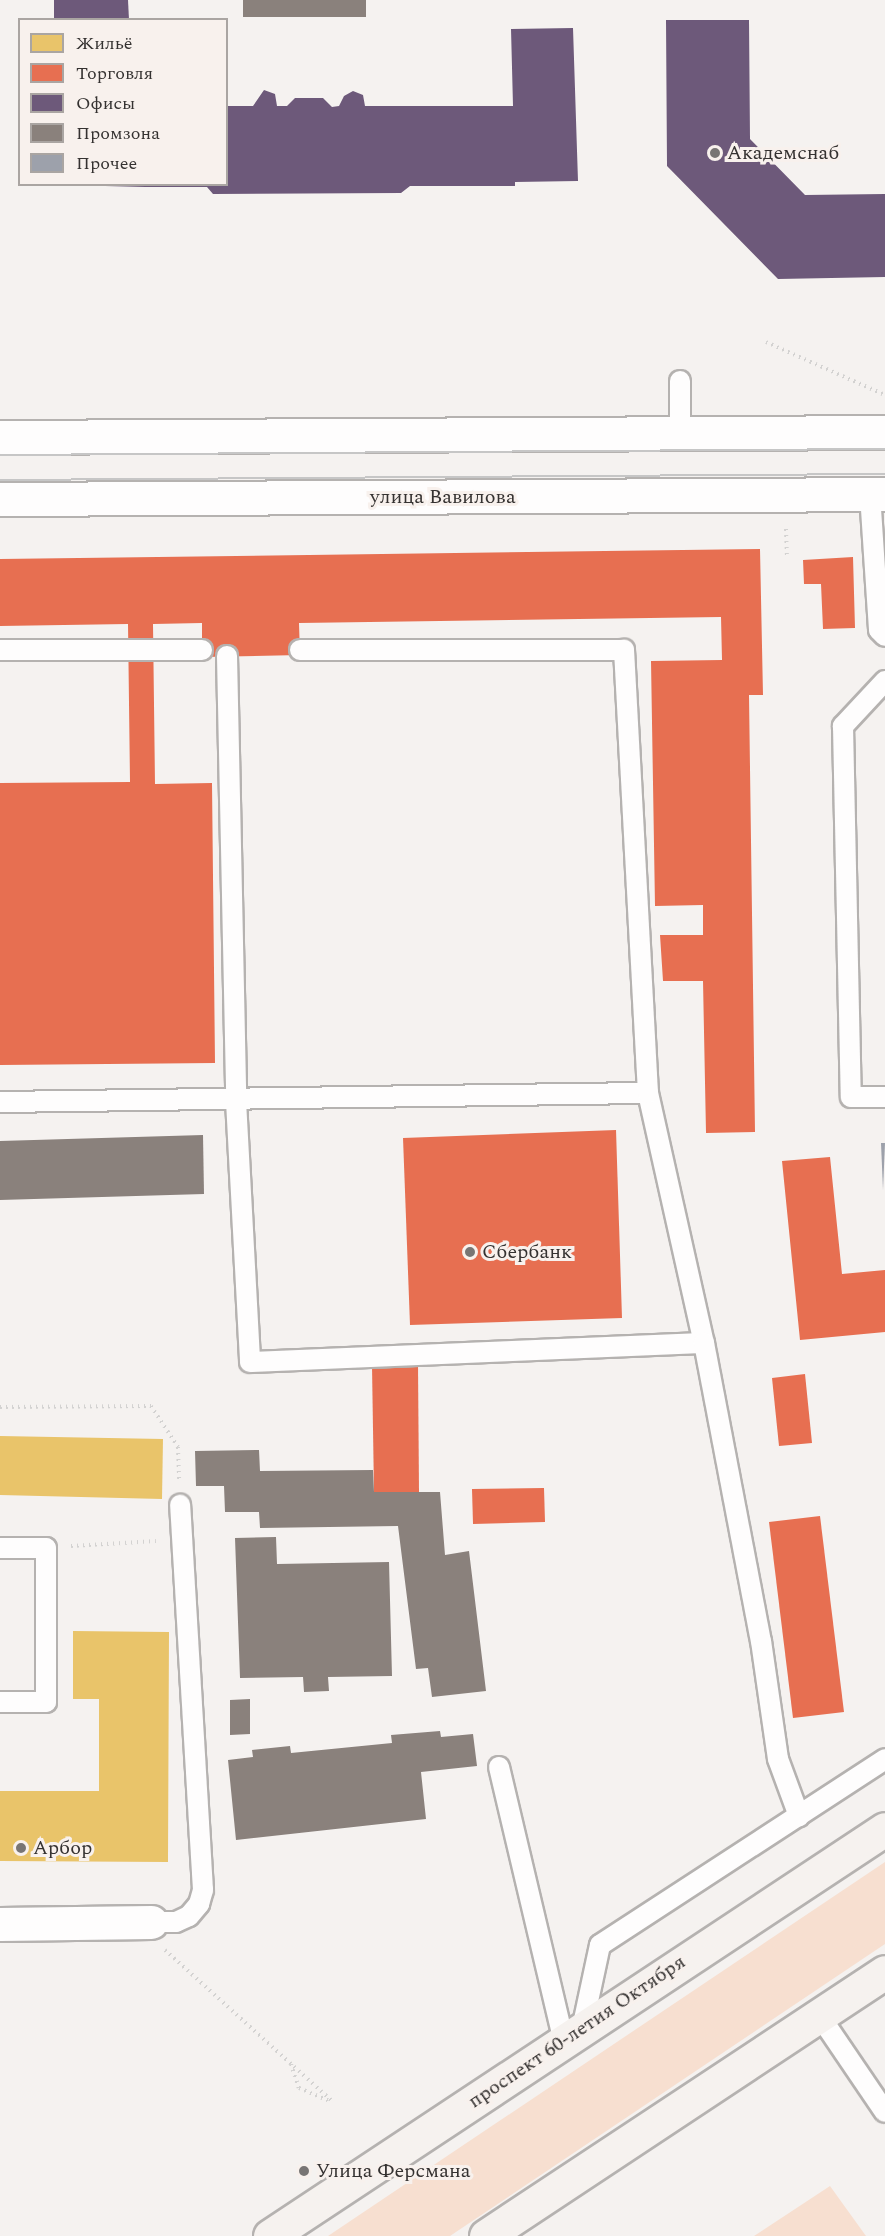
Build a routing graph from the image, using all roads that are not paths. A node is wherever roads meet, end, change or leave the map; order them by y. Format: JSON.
{"nodes":[{"id":1,"x":681,"y":381,"type":"dead end"},
{"id":2,"x":885,"y":432,"type":"edge"},
{"id":3,"x":680,"y":434,"type":"junction"},
{"id":4,"x":0,"y":437,"type":"edge"},
{"id":5,"x":878,"y":494,"type":"edge"},
{"id":6,"x":0,"y":499,"type":"edge"},
{"id":7,"x":885,"y":636,"type":"edge"},
{"id":8,"x":0,"y":650,"type":"edge"},
{"id":9,"x":202,"y":650,"type":"dead end"},
{"id":10,"x":300,"y":650,"type":"dead end"},
{"id":11,"x":227,"y":656,"type":"dead end"},
{"id":12,"x":885,"y":681,"type":"edge"},
{"id":13,"x":648,"y":1093,"type":"junction"},
{"id":14,"x":885,"y":1096,"type":"edge"},
{"id":15,"x":236,"y":1101,"type":"junction"},
{"id":16,"x":0,"y":1102,"type":"edge"},
{"id":17,"x":704,"y":1342,"type":"junction"},
{"id":18,"x":180,"y":1505,"type":"road end"},
{"id":19,"x":0,"y":1548,"type":"edge"},
{"id":20,"x":0,"y":1702,"type":"edge"},
{"id":21,"x":885,"y":1759,"type":"edge"},
{"id":22,"x":499,"y":1767,"type":"dead end"},
{"id":23,"x":799,"y":1816,"type":"junction"},
{"id":24,"x":885,"y":1829,"type":"edge"},
{"id":25,"x":0,"y":1924,"type":"edge"},
{"id":26,"x":156,"y":1934,"type":"joint"},
{"id":27,"x":885,"y":1972,"type":"edge"},
{"id":28,"x":819,"y":2015,"type":"junction"},
{"id":29,"x":573,"y":2035,"type":"junction"},
{"id":30,"x":885,"y":2112,"type":"edge"},
{"id":31,"x":503,"y":2232,"type":"edge"},
{"id":32,"x":270,"y":2236,"type":"edge"}],
"edges":[{"from":1,"to":3,"type":"lane"},
{"from":2,"to":3,"type":"main road"},
{"from":3,"to":4,"type":"main road"},
{"from":5,"to":6,"type":"main road","name":"улица Вавилова"},
{"from":5,"to":7,"type":"lane"},
{"from":8,"to":9,"type":"lane"},
{"from":10,"to":13,"type":"lane"},
{"from":11,"to":15,"type":"lane"},
{"from":12,"to":14,"type":"lane"},
{"from":13,"to":15,"type":"lane"},
{"from":13,"to":17,"type":"lane"},
{"from":15,"to":16,"type":"lane"},
{"from":15,"to":17,"type":"lane"},
{"from":17,"to":23,"type":"lane"},
{"from":18,"to":26,"type":"lane"},
{"from":19,"to":20,"type":"lane"},
{"from":21,"to":23,"type":"lane"},
{"from":22,"to":29,"type":"lane"},
{"from":23,"to":29,"type":"lane"},
{"from":24,"to":29,"type":"main road","name":"проспект 60-летия Октября"},
{"from":25,"to":26,"type":"main road"},
{"from":27,"to":28,"type":"main road"},
{"from":28,"to":30,"type":"lane"},
{"from":28,"to":31,"type":"main road"},
{"from":29,"to":32,"type":"main road","name":"проспект 60-летия Октября"}]}
